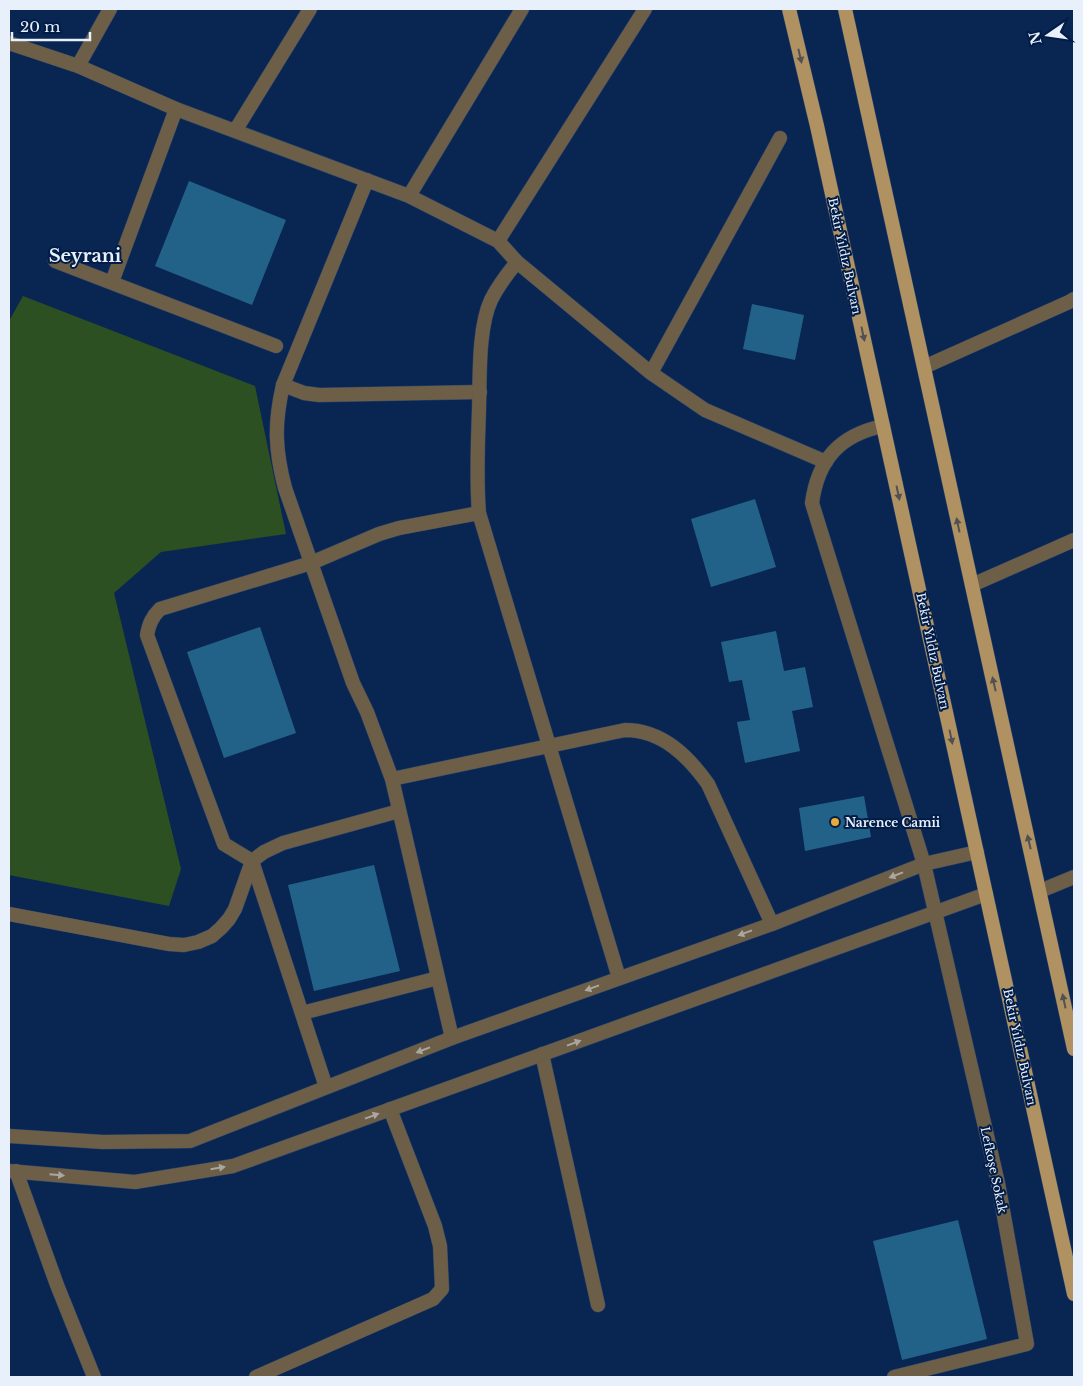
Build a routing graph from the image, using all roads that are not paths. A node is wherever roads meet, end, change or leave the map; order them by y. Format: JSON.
{"nodes":[{"id":1,"x":110,"y":9,"type":"edge"},
{"id":2,"x":310,"y":9,"type":"edge"},
{"id":3,"x":522,"y":9,"type":"edge"},
{"id":4,"x":645,"y":9,"type":"edge"},
{"id":5,"x":789,"y":9,"type":"edge"},
{"id":6,"x":846,"y":9,"type":"edge"},
{"id":7,"x":9,"y":43,"type":"edge"},
{"id":8,"x":78,"y":66,"type":"junction"},
{"id":9,"x":176,"y":109,"type":"junction"},
{"id":10,"x":235,"y":131,"type":"junction"},
{"id":11,"x":780,"y":138,"type":"dead end"},
{"id":12,"x":367,"y":180,"type":"junction"},
{"id":13,"x":409,"y":196,"type":"junction"},
{"id":14,"x":498,"y":241,"type":"junction"},
{"id":15,"x":56,"y":261,"type":"dead end"},
{"id":16,"x":517,"y":262,"type":"junction"},
{"id":17,"x":112,"y":282,"type":"junction"},
{"id":18,"x":1074,"y":299,"type":"edge"},
{"id":19,"x":276,"y":346,"type":"dead end"},
{"id":20,"x":924,"y":367,"type":"junction"},
{"id":21,"x":651,"y":373,"type":"junction"},
{"id":22,"x":283,"y":385,"type":"junction"},
{"id":23,"x":480,"y":392,"type":"junction"},
{"id":24,"x":883,"y":426,"type":"junction"},
{"id":25,"x":826,"y":462,"type":"junction"},
{"id":26,"x":479,"y":513,"type":"junction"},
{"id":27,"x":1074,"y":540,"type":"edge"},
{"id":28,"x":311,"y":563,"type":"junction"},
{"id":29,"x":972,"y":585,"type":"junction"},
{"id":30,"x":550,"y":745,"type":"junction"},
{"id":31,"x":392,"y":778,"type":"junction"},
{"id":32,"x":399,"y":811,"type":"junction"},
{"id":33,"x":977,"y":852,"type":"junction"},
{"id":34,"x":252,"y":861,"type":"junction"},
{"id":35,"x":924,"y":864,"type":"junction"},
{"id":36,"x":1074,"y":877,"type":"edge"},
{"id":37,"x":1040,"y":891,"type":"junction"},
{"id":38,"x":986,"y":894,"type":"junction"},
{"id":39,"x":935,"y":912,"type":"junction"},
{"id":40,"x":9,"y":914,"type":"edge"},
{"id":41,"x":772,"y":924,"type":"junction"},
{"id":42,"x":438,"y":978,"type":"junction"},
{"id":43,"x":619,"y":978,"type":"junction"},
{"id":44,"x":302,"y":1013,"type":"junction"},
{"id":45,"x":452,"y":1038,"type":"junction"},
{"id":46,"x":1074,"y":1048,"type":"edge"},
{"id":47,"x":542,"y":1054,"type":"junction"},
{"id":48,"x":326,"y":1087,"type":"junction"},
{"id":49,"x":390,"y":1109,"type":"junction"},
{"id":50,"x":9,"y":1136,"type":"edge"},
{"id":51,"x":12,"y":1171,"type":"edge"},
{"id":52,"x":1074,"y":1294,"type":"edge"},
{"id":53,"x":598,"y":1305,"type":"dead end"},
{"id":54,"x":94,"y":1377,"type":"edge"},
{"id":55,"x":256,"y":1377,"type":"edge"},
{"id":56,"x":894,"y":1377,"type":"edge"}],
"edges":[{"from":1,"to":8,"type":"street"},
{"from":2,"to":10,"type":"street"},
{"from":3,"to":13,"type":"street"},
{"from":4,"to":14,"type":"street"},
{"from":5,"to":24,"type":"main road","name":"Bekir Yıldız Bulvarı","one_way":true},
{"from":6,"to":20,"type":"main road"},
{"from":7,"to":8,"type":"street"},
{"from":8,"to":9,"type":"street"},
{"from":9,"to":10,"type":"street"},
{"from":9,"to":17,"type":"street"},
{"from":10,"to":12,"type":"street"},
{"from":11,"to":21,"type":"street"},
{"from":12,"to":13,"type":"street"},
{"from":12,"to":22,"type":"street"},
{"from":13,"to":14,"type":"street"},
{"from":14,"to":16,"type":"street"},
{"from":15,"to":17,"type":"street"},
{"from":16,"to":21,"type":"street"},
{"from":16,"to":23,"type":"street"},
{"from":17,"to":19,"type":"street"},
{"from":18,"to":20,"type":"street"},
{"from":29,"to":20,"type":"main road","one_way":true},
{"from":21,"to":25,"type":"street"},
{"from":22,"to":23,"type":"street"},
{"from":22,"to":28,"type":"street"},
{"from":23,"to":26,"type":"street"},
{"from":24,"to":25,"type":"street","name":"Lefkoşe Sokak"},
{"from":24,"to":33,"type":"main road","name":"Bekir Yıldız Bulvarı","one_way":true},
{"from":25,"to":35,"type":"street","name":"Lefkoşe Sokak"},
{"from":26,"to":28,"type":"street"},
{"from":26,"to":30,"type":"street"},
{"from":27,"to":29,"type":"street"},
{"from":28,"to":31,"type":"street"},
{"from":28,"to":34,"type":"street"},
{"from":37,"to":29,"type":"main road","one_way":true},
{"from":30,"to":31,"type":"street"},
{"from":30,"to":41,"type":"street"},
{"from":30,"to":43,"type":"street"},
{"from":31,"to":32,"type":"street"},
{"from":32,"to":34,"type":"street"},
{"from":32,"to":42,"type":"street"},
{"from":33,"to":35,"type":"street"},
{"from":33,"to":38,"type":"main road","name":"Bekir Yıldız Bulvarı"},
{"from":34,"to":40,"type":"street"},
{"from":34,"to":44,"type":"street"},
{"from":35,"to":39,"type":"street","name":"Lefkoşe Sokak"},
{"from":35,"to":41,"type":"street","one_way":true},
{"from":36,"to":37,"type":"street"},
{"from":46,"to":37,"type":"main road","one_way":true},
{"from":38,"to":39,"type":"street"},
{"from":38,"to":52,"type":"main road","name":"Bekir Yıldız Bulvarı"},
{"from":47,"to":39,"type":"street","one_way":true},
{"from":39,"to":56,"type":"street","name":"Lefkoşe Sokak"},
{"from":41,"to":43,"type":"street","one_way":true},
{"from":42,"to":44,"type":"street"},
{"from":42,"to":45,"type":"street"},
{"from":43,"to":45,"type":"street","one_way":true},
{"from":44,"to":48,"type":"street"},
{"from":45,"to":48,"type":"street","one_way":true},
{"from":47,"to":49,"type":"street"},
{"from":47,"to":53,"type":"street"},
{"from":48,"to":50,"type":"street"},
{"from":51,"to":49,"type":"street","one_way":true},
{"from":49,"to":55,"type":"street"},
{"from":51,"to":54,"type":"street"}]}
